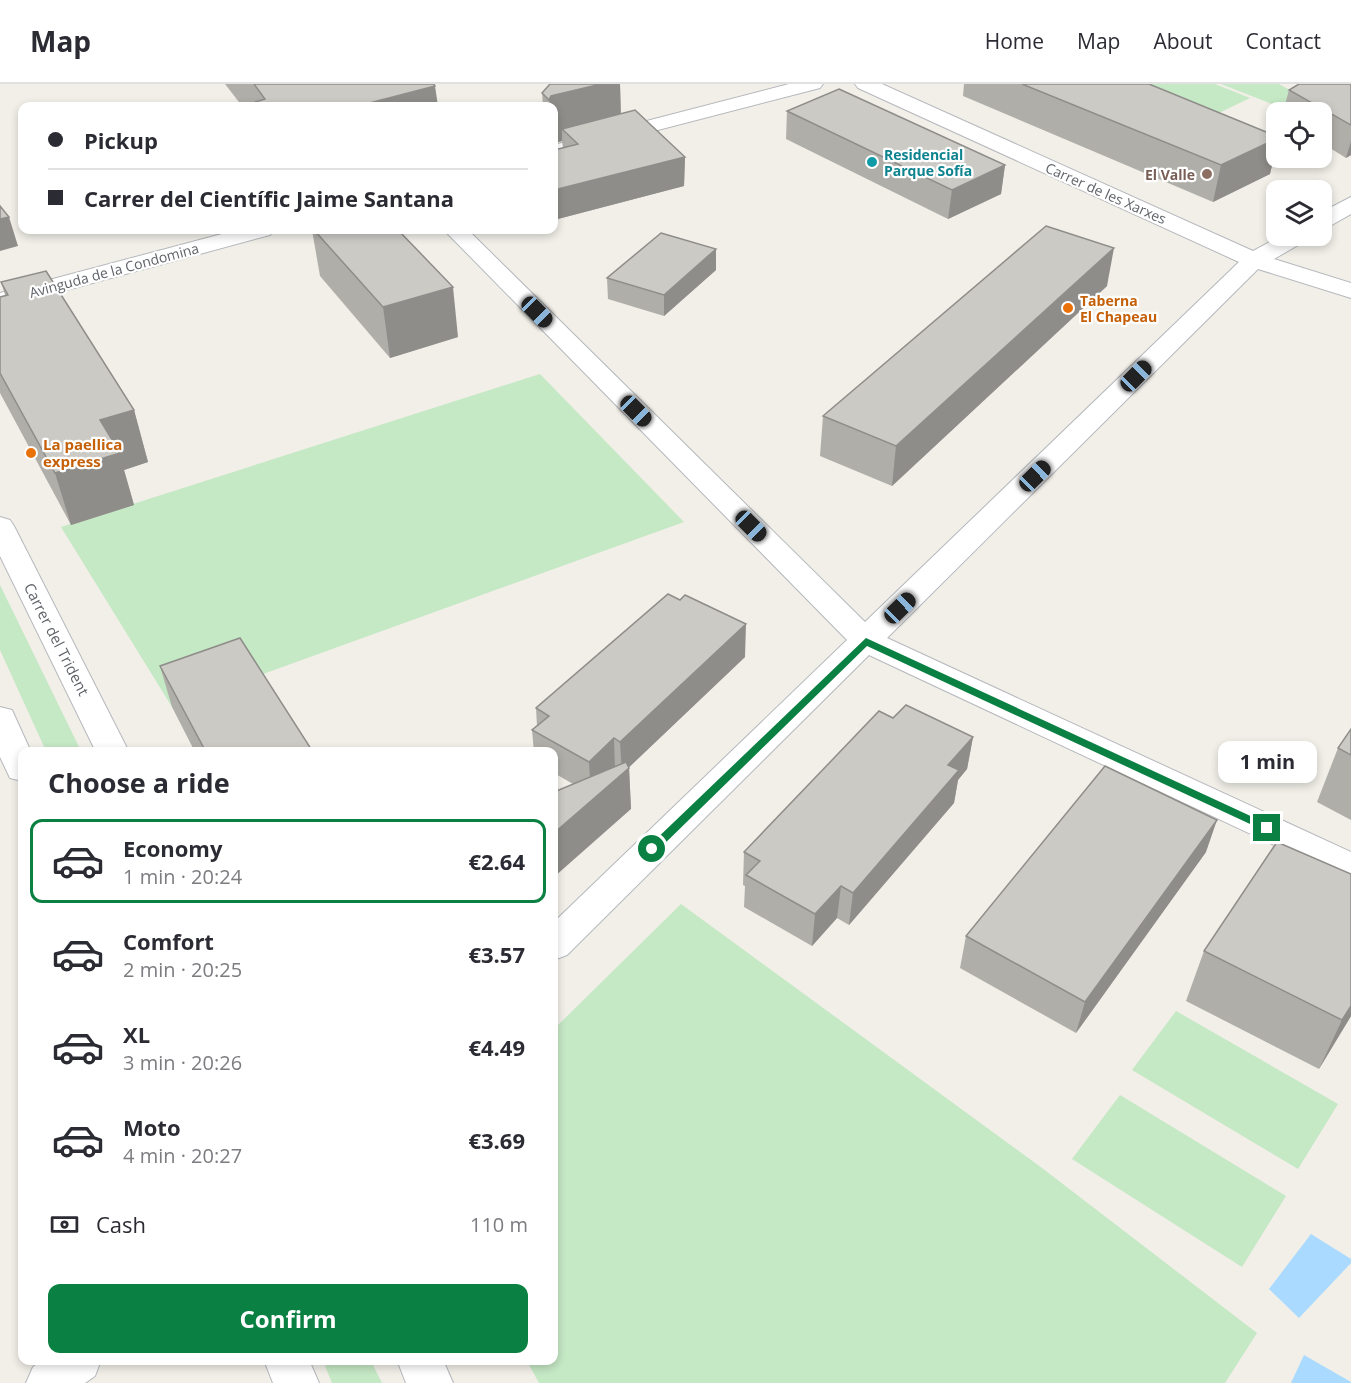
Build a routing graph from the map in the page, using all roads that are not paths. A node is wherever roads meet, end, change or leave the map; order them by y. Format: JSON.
{"nodes":[{"id":1,"x":813,"y":84,"type":"edge"},
{"id":2,"x":865,"y":84,"type":"edge"},
{"id":3,"x":558,"y":151,"type":"edge"},
{"id":4,"x":1351,"y":204,"type":"edge"},
{"id":5,"x":1332,"y":215,"type":"edge"},
{"id":6,"x":247,"y":234,"type":"edge"},
{"id":7,"x":458,"y":234,"type":"edge"},
{"id":8,"x":1279,"y":246,"type":"edge"},
{"id":9,"x":1254,"y":260,"type":"junction"},
{"id":10,"x":1351,"y":291,"type":"edge"},
{"id":11,"x":0,"y":302,"type":"edge"},
{"id":12,"x":0,"y":526,"type":"edge"},
{"id":13,"x":866,"y":641,"type":"junction"},
{"id":14,"x":0,"y":718,"type":"edge"},
{"id":15,"x":110,"y":747,"type":"edge"},
{"id":16,"x":18,"y":759,"type":"edge"},
{"id":17,"x":1351,"y":867,"type":"edge"},
{"id":18,"x":558,"y":941,"type":"edge"},
{"id":19,"x":72,"y":1365,"type":"edge"},
{"id":20,"x":288,"y":1365,"type":"edge"},
{"id":21,"x":421,"y":1365,"type":"edge"},
{"id":22,"x":49,"y":1383,"type":"edge"},
{"id":23,"x":296,"y":1383,"type":"edge"},
{"id":24,"x":430,"y":1383,"type":"edge"}],
"edges":[{"from":1,"to":3,"type":"street"},
{"from":2,"to":9,"type":"street","name":"Carrer de les Xarxes"},
{"from":4,"to":5,"type":"street"},
{"from":6,"to":11,"type":"street","name":"Avinguda de la Condomina"},
{"from":7,"to":13,"type":"street"},
{"from":8,"to":9,"type":"street"},
{"from":9,"to":10,"type":"street","name":"Carrer de les Xarxes"},
{"from":9,"to":13,"type":"street"},
{"from":12,"to":15,"type":"street","name":"Carrer del Trident"},
{"from":13,"to":17,"type":"street"},
{"from":13,"to":18,"type":"street"},
{"from":14,"to":16,"type":"street"},
{"from":19,"to":22,"type":"street"},
{"from":20,"to":23,"type":"street"},
{"from":21,"to":24,"type":"street"}]}
